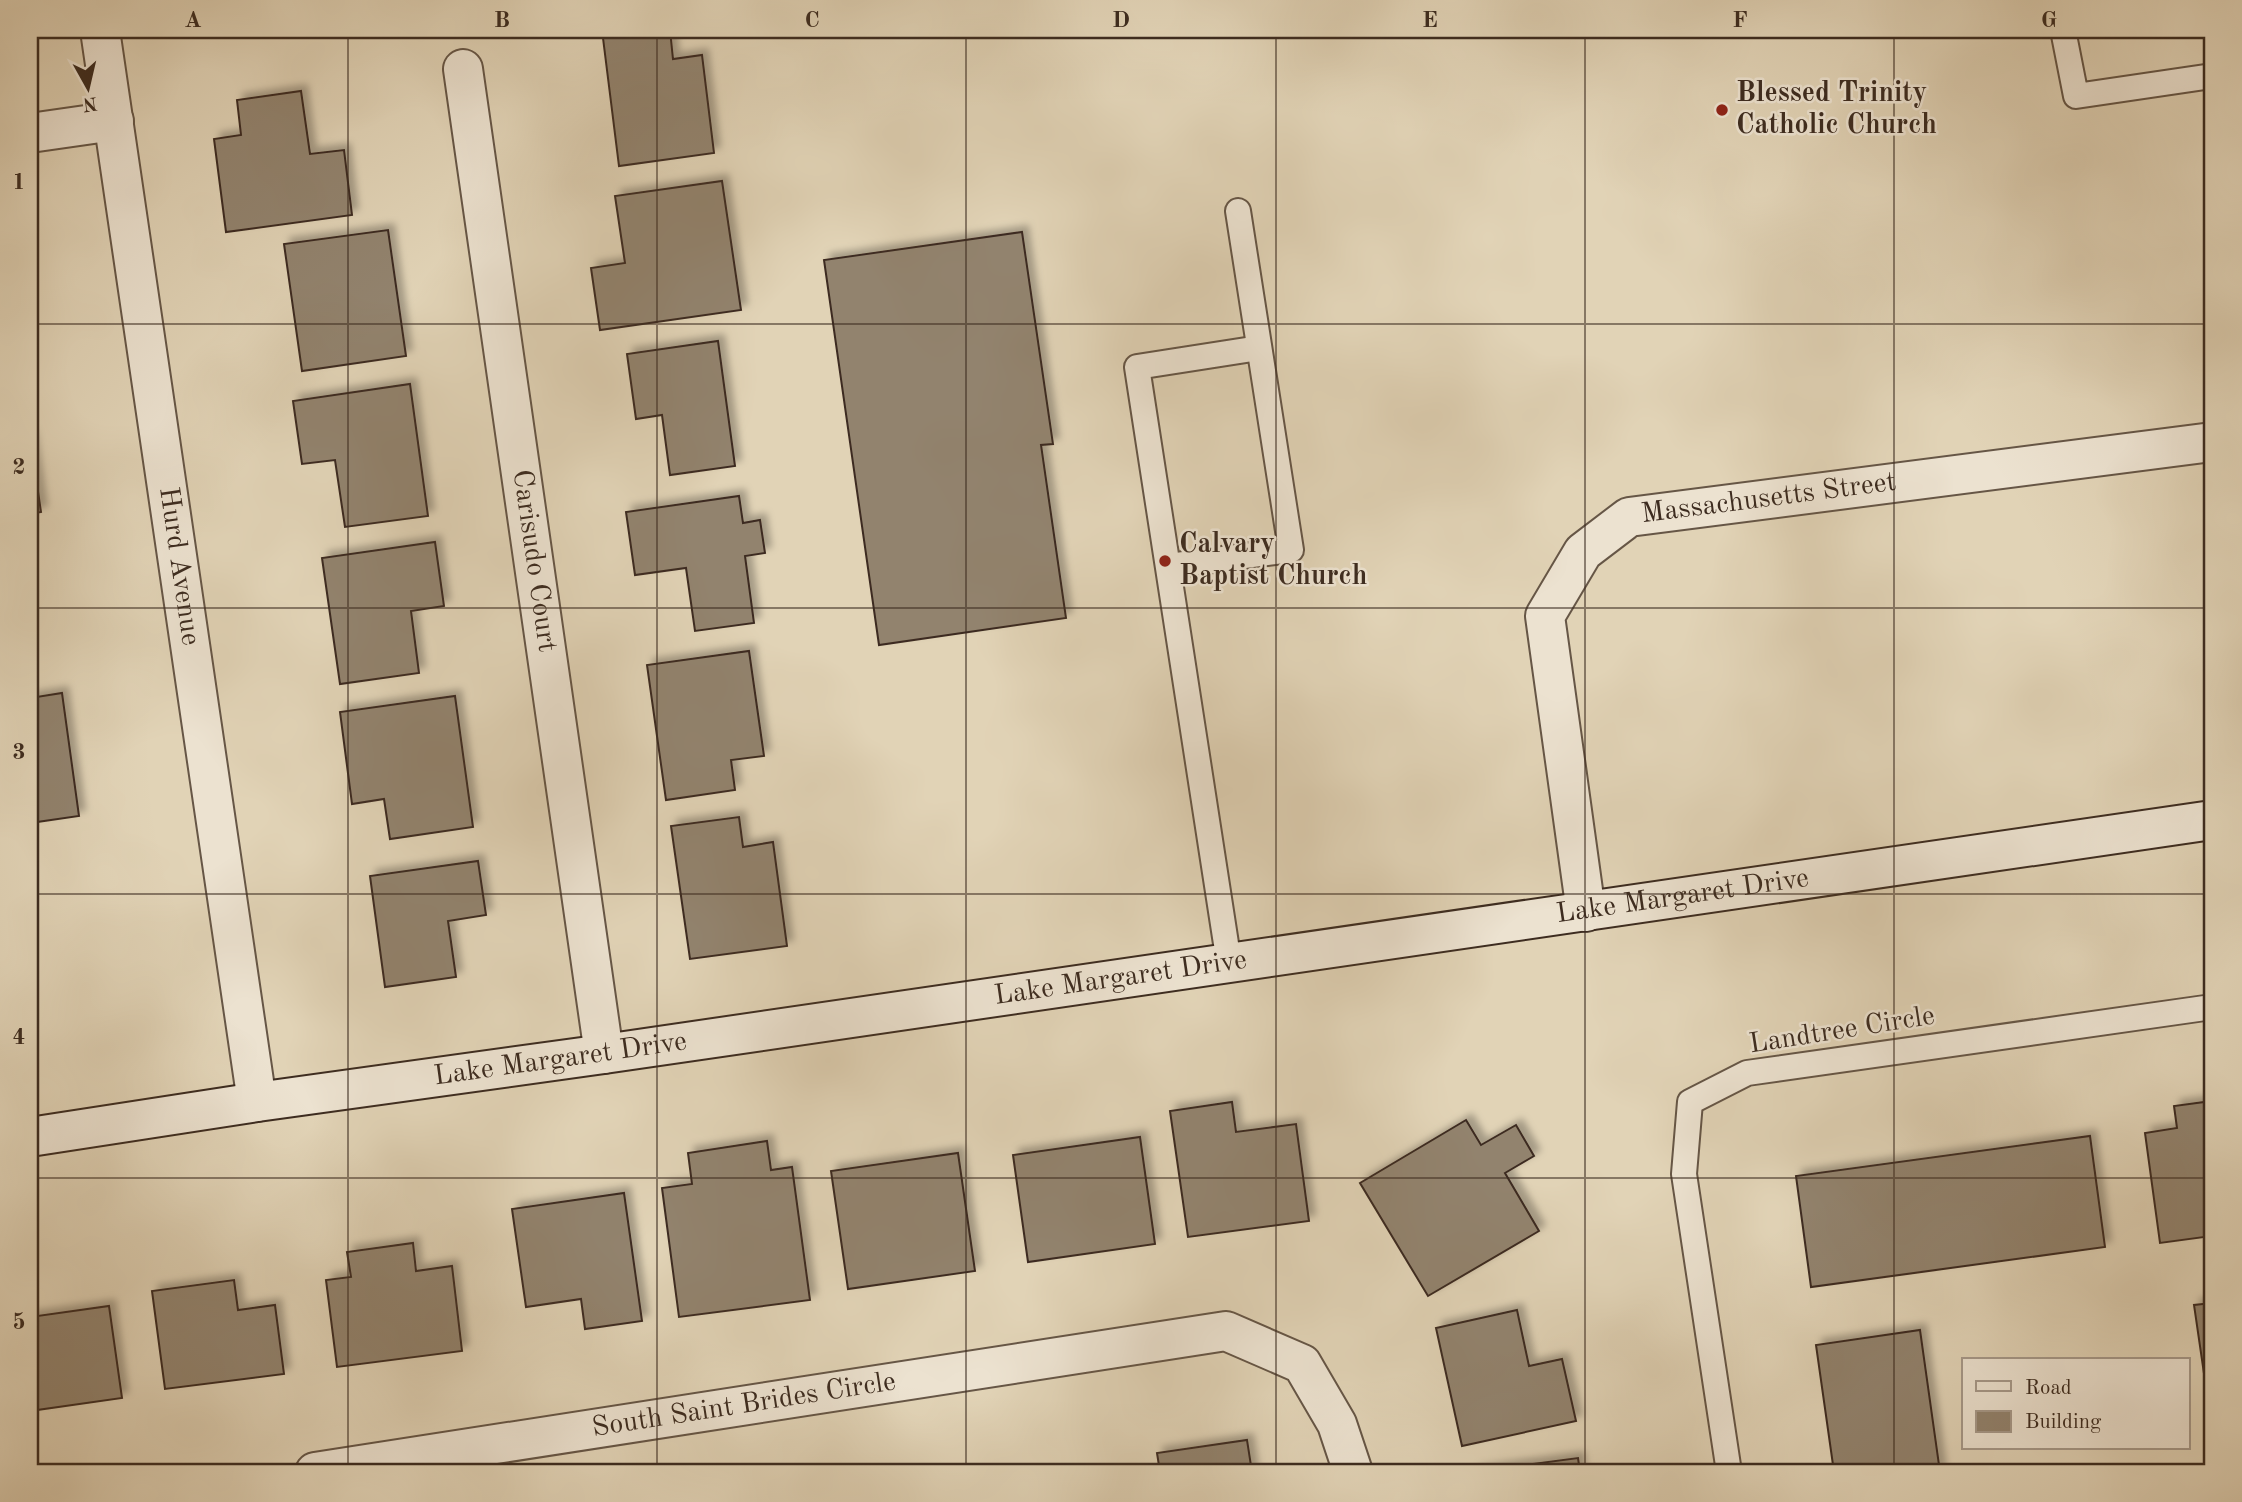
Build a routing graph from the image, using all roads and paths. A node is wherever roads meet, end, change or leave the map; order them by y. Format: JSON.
{"nodes":[{"id":1,"x":100,"y":30,"type":"edge"},
{"id":2,"x":2063,"y":30,"type":"edge"},
{"id":3,"x":463,"y":69,"type":"dead end"},
{"id":4,"x":2212,"y":76,"type":"edge"},
{"id":5,"x":114,"y":121,"type":"junction"},
{"id":6,"x":30,"y":133,"type":"edge"},
{"id":7,"x":1238,"y":211,"type":"dead end"},
{"id":8,"x":1259,"y":348,"type":"junction"},
{"id":9,"x":2212,"y":442,"type":"edge"},
{"id":10,"x":1168,"y":566,"type":"junction"},
{"id":11,"x":2212,"y":821,"type":"edge"},
{"id":12,"x":1586,"y":912,"type":"junction"},
{"id":13,"x":1229,"y":963,"type":"junction"},
{"id":14,"x":2212,"y":1007,"type":"edge"},
{"id":15,"x":604,"y":1054,"type":"junction"},
{"id":16,"x":257,"y":1102,"type":"junction"},
{"id":17,"x":30,"y":1137,"type":"edge"},
{"id":18,"x":315,"y":1472,"type":"edge"},
{"id":19,"x":1353,"y":1472,"type":"edge"},
{"id":20,"x":1729,"y":1472,"type":"edge"}],
"edges":[{"from":1,"to":5,"type":"street","name":"Hurd Avenue"},
{"from":2,"to":4,"type":"lane"},
{"from":3,"to":15,"type":"street","name":"Carisudo Court"},
{"from":5,"to":6,"type":"street"},
{"from":5,"to":16,"type":"street","name":"Hurd Avenue"},
{"from":7,"to":8,"type":"lane"},
{"from":8,"to":10,"type":"lane"},
{"from":8,"to":10,"type":"lane"},
{"from":9,"to":12,"type":"street","name":"Massachusetts Street"},
{"from":10,"to":13,"type":"lane"},
{"from":11,"to":12,"type":"street","name":"Lake Margaret Drive"},
{"from":12,"to":13,"type":"street","name":"Lake Margaret Drive"},
{"from":13,"to":15,"type":"street","name":"Lake Margaret Drive"},
{"from":14,"to":20,"type":"lane","name":"Landtree Circle"},
{"from":15,"to":16,"type":"street","name":"Lake Margaret Drive"},
{"from":16,"to":17,"type":"street","name":"Lake Margaret Drive"},
{"from":18,"to":19,"type":"street","name":"South Saint Brides Circle"}]}
